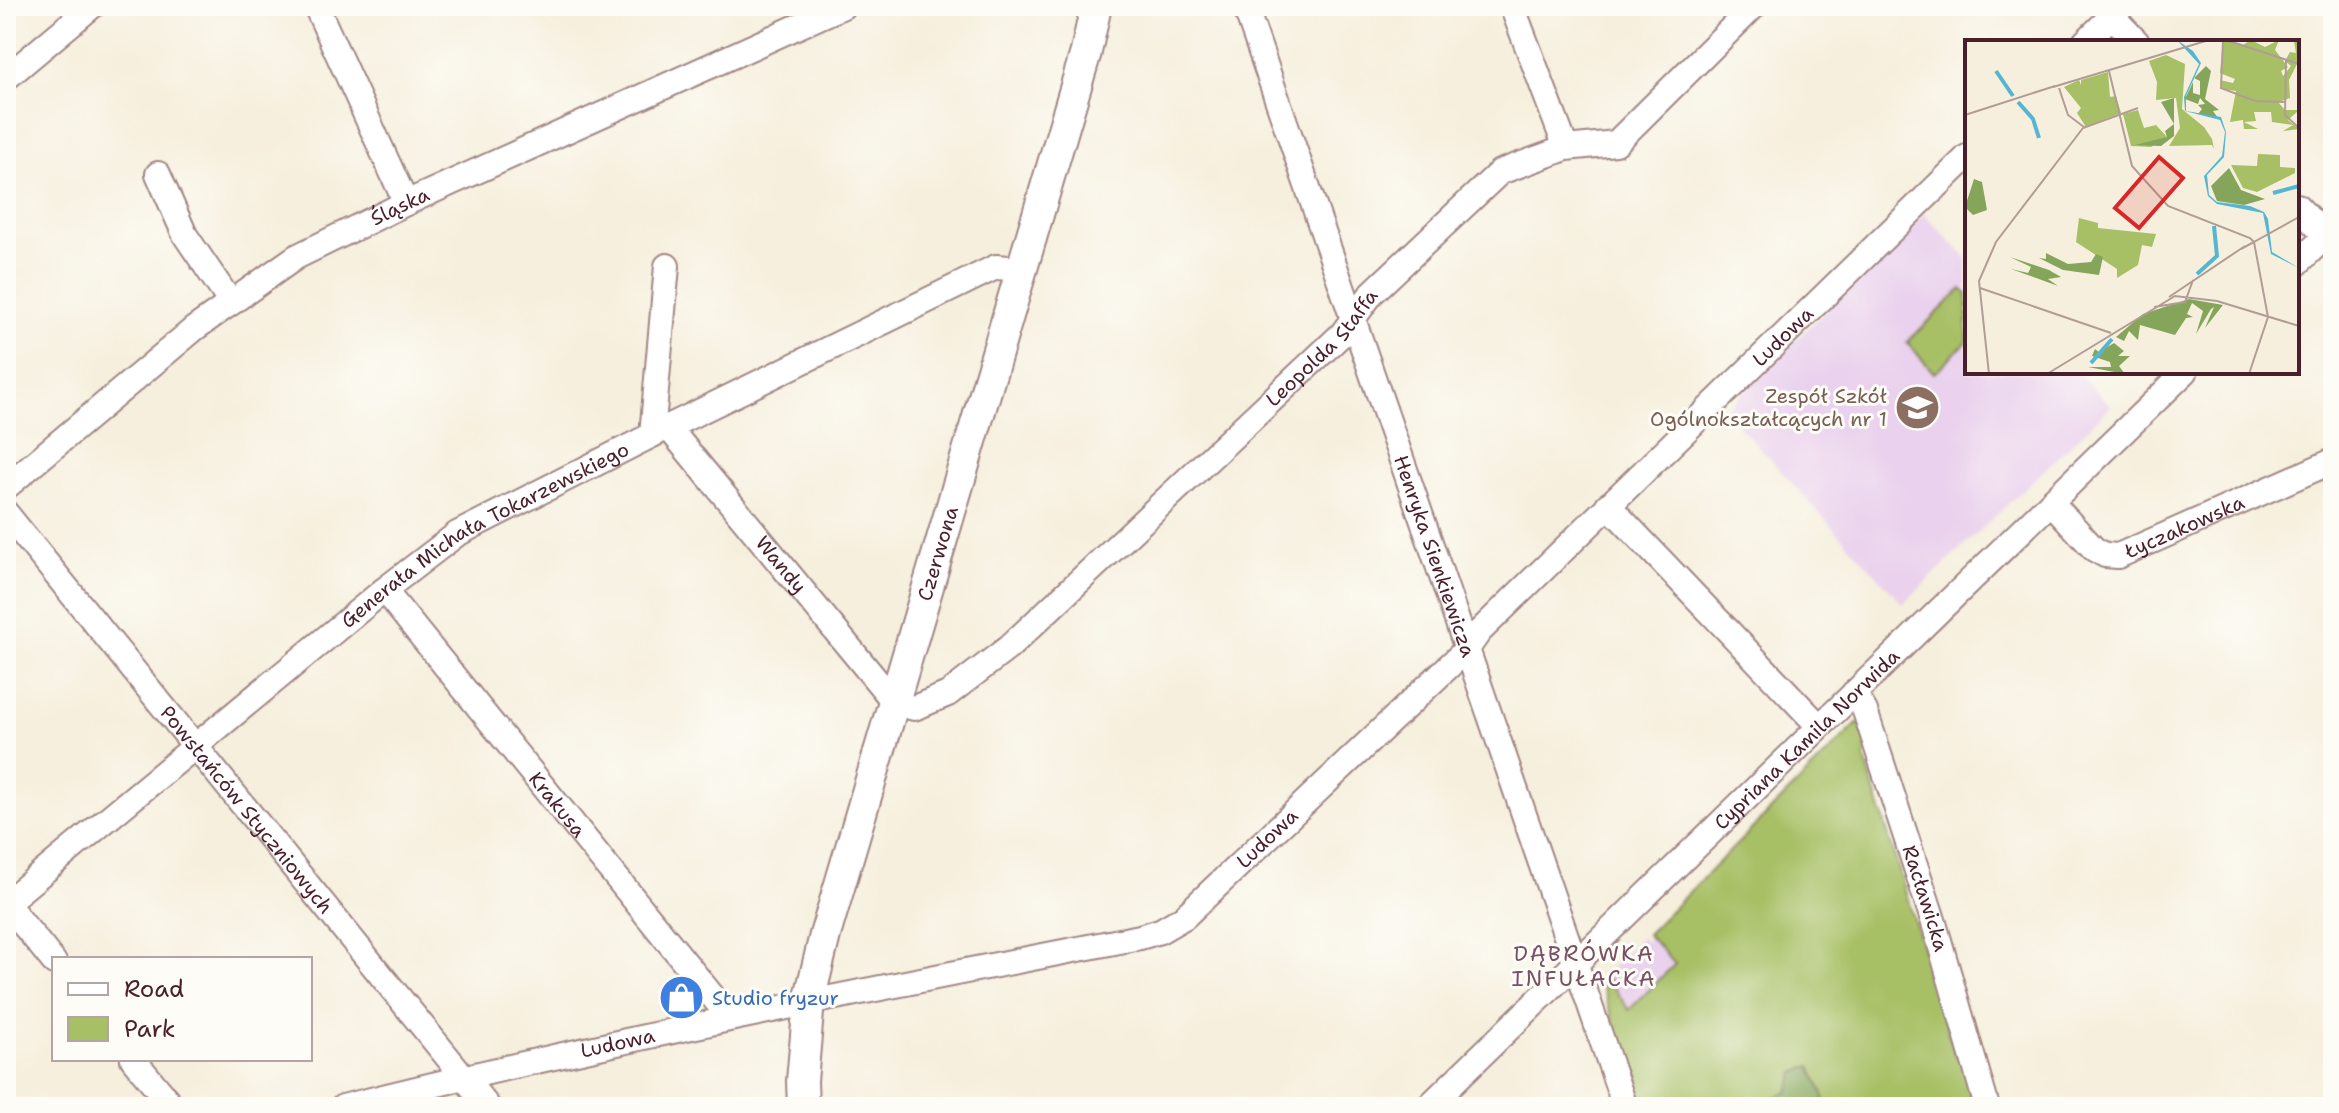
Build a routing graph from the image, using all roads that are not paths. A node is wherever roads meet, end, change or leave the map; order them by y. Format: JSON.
{"nodes":[{"id":1,"x":92,"y":6,"type":"edge"},
{"id":2,"x":316,"y":6,"type":"edge"},
{"id":3,"x":843,"y":6,"type":"edge"},
{"id":4,"x":1096,"y":6,"type":"edge"},
{"id":5,"x":1245,"y":6,"type":"edge"},
{"id":6,"x":1512,"y":6,"type":"edge"},
{"id":7,"x":1754,"y":6,"type":"edge"},
{"id":8,"x":2117,"y":11,"type":"edge"},
{"id":9,"x":2087,"y":40,"type":"edge"},
{"id":10,"x":2136,"y":40,"type":"edge"},
{"id":11,"x":6,"y":78,"type":"edge"},
{"id":12,"x":1566,"y":148,"type":"junction"},
{"id":13,"x":1965,"y":159,"type":"edge"},
{"id":14,"x":158,"y":174,"type":"dead end"},
{"id":15,"x":406,"y":203,"type":"junction"},
{"id":16,"x":2299,"y":208,"type":"edge"},
{"id":17,"x":2330,"y":232,"type":"edge"},
{"id":18,"x":2299,"y":262,"type":"edge"},
{"id":19,"x":667,"y":266,"type":"dead end"},
{"id":20,"x":1022,"y":269,"type":"junction"},
{"id":21,"x":231,"y":303,"type":"junction"},
{"id":22,"x":1353,"y":318,"type":"junction"},
{"id":23,"x":673,"y":321,"type":"dead end"},
{"id":24,"x":2183,"y":374,"type":"edge"},
{"id":25,"x":661,"y":430,"type":"junction"},
{"id":26,"x":2333,"y":461,"type":"edge"},
{"id":27,"x":6,"y":487,"type":"edge"},
{"id":28,"x":2051,"y":502,"type":"junction"},
{"id":29,"x":1608,"y":505,"type":"junction"},
{"id":30,"x":6,"y":513,"type":"edge"},
{"id":31,"x":384,"y":590,"type":"junction"},
{"id":32,"x":1467,"y":649,"type":"junction"},
{"id":33,"x":1854,"y":693,"type":"junction"},
{"id":34,"x":895,"y":703,"type":"junction"},
{"id":35,"x":1819,"y":726,"type":"junction"},
{"id":36,"x":195,"y":746,"type":"junction"},
{"id":37,"x":6,"y":903,"type":"edge"},
{"id":38,"x":52,"y":960,"type":"edge"},
{"id":39,"x":1576,"y":963,"type":"junction"},
{"id":40,"x":809,"y":1001,"type":"junction"},
{"id":41,"x":730,"y":1018,"type":"junction"},
{"id":42,"x":135,"y":1061,"type":"edge"},
{"id":43,"x":463,"y":1077,"type":"junction"},
{"id":44,"x":1983,"y":1106,"type":"edge"},
{"id":45,"x":173,"y":1107,"type":"edge"},
{"id":46,"x":343,"y":1107,"type":"edge"},
{"id":47,"x":488,"y":1107,"type":"edge"},
{"id":48,"x":803,"y":1107,"type":"edge"},
{"id":49,"x":1428,"y":1107,"type":"edge"},
{"id":50,"x":1625,"y":1107,"type":"edge"}],
"edges":[{"from":1,"to":11,"type":"street"},
{"from":2,"to":15,"type":"street"},
{"from":3,"to":15,"type":"street","name":"Śląska"},
{"from":4,"to":20,"type":"main road","name":"Czerwona"},
{"from":5,"to":22,"type":"street","name":"Henryka Sienkiewicza"},
{"from":6,"to":12,"type":"street"},
{"from":7,"to":12,"type":"street","name":"Leopolda Staffa"},
{"from":8,"to":9,"type":"street"},
{"from":8,"to":10,"type":"street"},
{"from":12,"to":22,"type":"street","name":"Leopolda Staffa"},
{"from":13,"to":29,"type":"street","name":"Ludowa"},
{"from":14,"to":21,"type":"street"},
{"from":15,"to":21,"type":"street","name":"Śląska"},
{"from":16,"to":17,"type":"street"},
{"from":17,"to":18,"type":"street"},
{"from":19,"to":25,"type":"street"},
{"from":20,"to":25,"type":"street","name":"Generała Michała Tokarzewskiego"},
{"from":20,"to":34,"type":"main road","name":"Czerwona"},
{"from":21,"to":27,"type":"street","name":"Śląska"},
{"from":22,"to":32,"type":"street","name":"Henryka Sienkiewicza"},
{"from":22,"to":34,"type":"street","name":"Leopolda Staffa"},
{"from":23,"to":25,"type":"street"},
{"from":24,"to":28,"type":"street","name":"Cypriana Kamila Norwida"},
{"from":25,"to":31,"type":"street","name":"Generała Michała Tokarzewskiego"},
{"from":25,"to":34,"type":"street","name":"Wandy"},
{"from":26,"to":28,"type":"street","name":"Łyczakowska"},
{"from":28,"to":33,"type":"street","name":"Cypriana Kamila Norwida"},
{"from":29,"to":32,"type":"street","name":"Ludowa"},
{"from":29,"to":35,"type":"street"},
{"from":30,"to":36,"type":"street","name":"Powstańców Styczniowych"},
{"from":31,"to":36,"type":"street","name":"Generała Michała Tokarzewskiego"},
{"from":31,"to":41,"type":"street","name":"Krakusa"},
{"from":32,"to":39,"type":"street","name":"Henryka Sienkiewicza"},
{"from":32,"to":40,"type":"street","name":"Ludowa"},
{"from":33,"to":35,"type":"street","name":"Cypriana Kamila Norwida"},
{"from":33,"to":44,"type":"street","name":"Racławicka"},
{"from":34,"to":40,"type":"main road","name":"Czerwona"},
{"from":35,"to":39,"type":"street","name":"Cypriana Kamila Norwida"},
{"from":36,"to":37,"type":"street","name":"Generała Michała Tokarzewskiego"},
{"from":36,"to":43,"type":"street","name":"Powstańców Styczniowych"},
{"from":37,"to":38,"type":"street"},
{"from":39,"to":49,"type":"street","name":"Cypriana Kamila Norwida"},
{"from":39,"to":50,"type":"street","name":"Henryka Sienkiewicza"},
{"from":40,"to":41,"type":"street","name":"Ludowa"},
{"from":40,"to":48,"type":"main road","name":"Czerwona"},
{"from":41,"to":43,"type":"street","name":"Ludowa"},
{"from":42,"to":45,"type":"street"},
{"from":43,"to":46,"type":"street","name":"Ludowa"},
{"from":43,"to":47,"type":"street","name":"Powstańców Styczniowych"}]}
